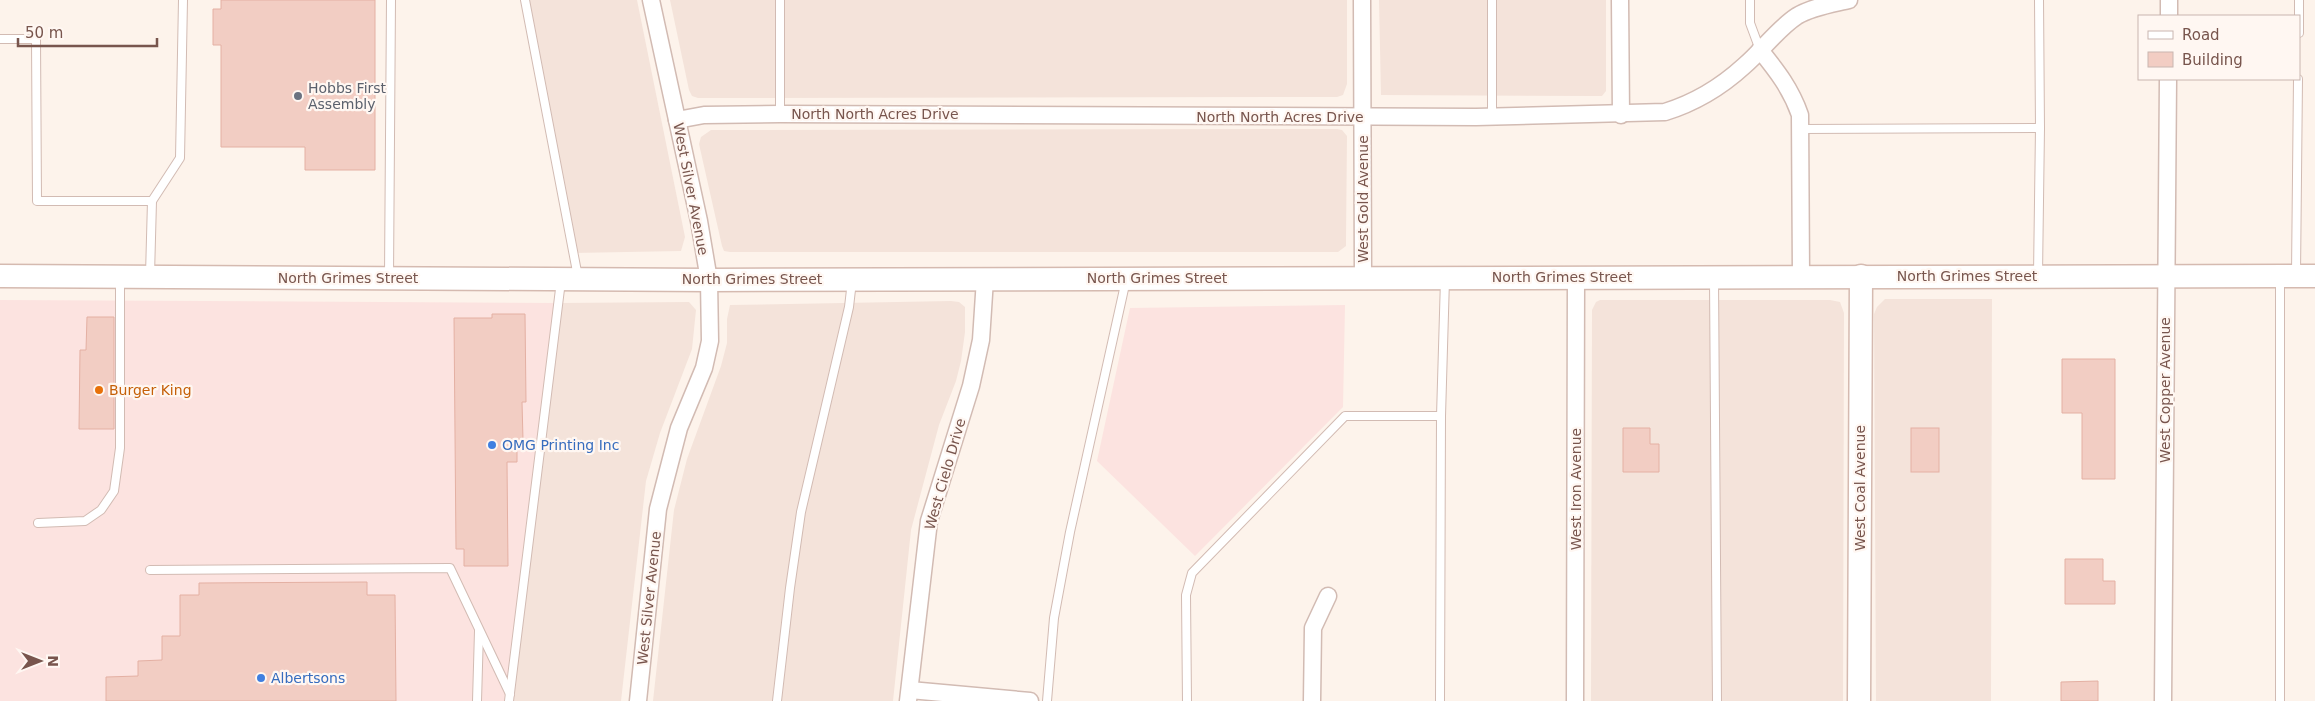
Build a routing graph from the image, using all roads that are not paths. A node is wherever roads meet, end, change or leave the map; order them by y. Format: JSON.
{"nodes":[{"id":1,"x":184,"y":0,"type":"edge"},
{"id":2,"x":391,"y":0,"type":"edge"},
{"id":3,"x":525,"y":0,"type":"edge"},
{"id":4,"x":651,"y":0,"type":"edge"},
{"id":5,"x":780,"y":0,"type":"edge"},
{"id":6,"x":1362,"y":0,"type":"edge"},
{"id":7,"x":1492,"y":0,"type":"edge"},
{"id":8,"x":1620,"y":0,"type":"edge"},
{"id":9,"x":1750,"y":0,"type":"edge"},
{"id":10,"x":1848,"y":0,"type":"edge"},
{"id":11,"x":2039,"y":0,"type":"edge"},
{"id":12,"x":2169,"y":0,"type":"edge"},
{"id":13,"x":2299,"y":0,"type":"edge"},
{"id":14,"x":2169,"y":15,"type":"edge"},
{"id":15,"x":2299,"y":15,"type":"edge"},
{"id":16,"x":0,"y":39,"type":"edge"},
{"id":17,"x":1760,"y":50,"type":"junction"},
{"id":18,"x":2168,"y":80,"type":"edge"},
{"id":19,"x":2298,"y":80,"type":"edge"},
{"id":20,"x":780,"y":114,"type":"junction"},
{"id":21,"x":1620,"y":114,"type":"junction"},
{"id":22,"x":1362,"y":117,"type":"junction"},
{"id":23,"x":1492,"y":117,"type":"junction"},
{"id":24,"x":677,"y":120,"type":"junction"},
{"id":25,"x":2040,"y":128,"type":"junction"},
{"id":26,"x":1801,"y":129,"type":"junction"},
{"id":27,"x":152,"y":201,"type":"junction"},
{"id":28,"x":0,"y":276,"type":"edge"},
{"id":29,"x":120,"y":276,"type":"junction"},
{"id":30,"x":1801,"y":276,"type":"junction"},
{"id":31,"x":1861,"y":276,"type":"junction"},
{"id":32,"x":2166,"y":276,"type":"junction"},
{"id":33,"x":2297,"y":276,"type":"edge"},
{"id":34,"x":150,"y":277,"type":"junction"},
{"id":35,"x":1364,"y":277,"type":"junction"},
{"id":36,"x":1445,"y":277,"type":"junction"},
{"id":37,"x":1576,"y":277,"type":"junction"},
{"id":38,"x":1714,"y":277,"type":"junction"},
{"id":39,"x":2038,"y":277,"type":"junction"},
{"id":40,"x":389,"y":278,"type":"junction"},
{"id":41,"x":1126,"y":278,"type":"junction"},
{"id":42,"x":570,"y":279,"type":"junction"},
{"id":43,"x":852,"y":279,"type":"junction"},
{"id":44,"x":985,"y":279,"type":"junction"},
{"id":45,"x":709,"y":280,"type":"junction"},
{"id":46,"x":1441,"y":416,"type":"junction"},
{"id":47,"x":38,"y":523,"type":"dead end"},
{"id":48,"x":150,"y":570,"type":"dead end"},
{"id":49,"x":1328,"y":596,"type":"dead end"},
{"id":50,"x":479,"y":629,"type":"junction"},
{"id":51,"x":909,"y":696,"type":"edge"},
{"id":52,"x":510,"y":698,"type":"edge"},
{"id":53,"x":478,"y":701,"type":"edge"},
{"id":54,"x":638,"y":701,"type":"edge"},
{"id":55,"x":777,"y":701,"type":"edge"},
{"id":56,"x":1030,"y":701,"type":"edge"},
{"id":57,"x":1047,"y":701,"type":"edge"},
{"id":58,"x":1187,"y":701,"type":"edge"},
{"id":59,"x":1312,"y":701,"type":"edge"},
{"id":60,"x":1440,"y":701,"type":"edge"},
{"id":61,"x":1575,"y":701,"type":"edge"},
{"id":62,"x":1717,"y":701,"type":"edge"},
{"id":63,"x":1859,"y":701,"type":"edge"},
{"id":64,"x":2163,"y":701,"type":"edge"},
{"id":65,"x":2280,"y":701,"type":"edge"}],
"edges":[{"from":1,"to":27,"type":"lane"},
{"from":2,"to":40,"type":"lane"},
{"from":3,"to":42,"type":"lane"},
{"from":4,"to":24,"type":"street","name":"West Silver Avenue"},
{"from":5,"to":20,"type":"lane"},
{"from":6,"to":22,"type":"street","name":"West Gold Avenue"},
{"from":7,"to":23,"type":"lane"},
{"from":8,"to":21,"type":"street"},
{"from":9,"to":17,"type":"lane"},
{"from":10,"to":17,"type":"street","name":"North North Acres Drive"},
{"from":11,"to":25,"type":"lane"},
{"from":12,"to":14,"type":"street"},
{"from":13,"to":15,"type":"lane"},
{"from":16,"to":27,"type":"lane"},
{"from":17,"to":21,"type":"street","name":"North North Acres Drive"},
{"from":17,"to":26,"type":"street"},
{"from":18,"to":32,"type":"street","name":"West Copper Avenue"},
{"from":19,"to":33,"type":"lane"},
{"from":20,"to":22,"type":"street","name":"North North Acres Drive"},
{"from":20,"to":24,"type":"street","name":"North North Acres Drive"},
{"from":21,"to":23,"type":"street","name":"North North Acres Drive"},
{"from":22,"to":23,"type":"street","name":"North North Acres Drive"},
{"from":22,"to":35,"type":"street","name":"West Gold Avenue"},
{"from":24,"to":45,"type":"street","name":"West Silver Avenue"},
{"from":25,"to":26,"type":"lane"},
{"from":25,"to":39,"type":"lane"},
{"from":26,"to":30,"type":"street"},
{"from":27,"to":34,"type":"lane"},
{"from":28,"to":29,"type":"main road","name":"North Grimes Street"},
{"from":29,"to":34,"type":"main road","name":"North Grimes Street"},
{"from":29,"to":47,"type":"lane"},
{"from":30,"to":31,"type":"main road","name":"North Grimes Street"},
{"from":30,"to":38,"type":"main road","name":"North Grimes Street"},
{"from":31,"to":39,"type":"main road","name":"North Grimes Street"},
{"from":31,"to":63,"type":"main road","name":"West Coal Avenue"},
{"from":32,"to":33,"type":"main road","name":"North Grimes Street"},
{"from":32,"to":39,"type":"main road","name":"North Grimes Street"},
{"from":32,"to":64,"type":"street","name":"West Copper Avenue"},
{"from":33,"to":65,"type":"lane"},
{"from":34,"to":40,"type":"main road","name":"North Grimes Street"},
{"from":35,"to":36,"type":"main road","name":"North Grimes Street"},
{"from":35,"to":41,"type":"main road","name":"North Grimes Street"},
{"from":36,"to":37,"type":"main road","name":"North Grimes Street"},
{"from":36,"to":46,"type":"lane"},
{"from":37,"to":38,"type":"main road","name":"North Grimes Street"},
{"from":37,"to":61,"type":"street","name":"West Iron Avenue"},
{"from":38,"to":62,"type":"lane"},
{"from":40,"to":42,"type":"main road","name":"North Grimes Street"},
{"from":41,"to":44,"type":"main road","name":"North Grimes Street"},
{"from":41,"to":57,"type":"lane"},
{"from":42,"to":45,"type":"main road","name":"North Grimes Street"},
{"from":42,"to":52,"type":"lane"},
{"from":43,"to":44,"type":"main road","name":"North Grimes Street"},
{"from":43,"to":45,"type":"main road","name":"North Grimes Street"},
{"from":43,"to":55,"type":"lane"},
{"from":44,"to":51,"type":"street","name":"West Cielo Drive"},
{"from":45,"to":54,"type":"street","name":"West Silver Avenue"},
{"from":46,"to":58,"type":"lane"},
{"from":46,"to":60,"type":"lane"},
{"from":48,"to":50,"type":"lane"},
{"from":49,"to":59,"type":"street"},
{"from":50,"to":52,"type":"lane"},
{"from":50,"to":53,"type":"lane"},
{"from":51,"to":56,"type":"street"}]}
